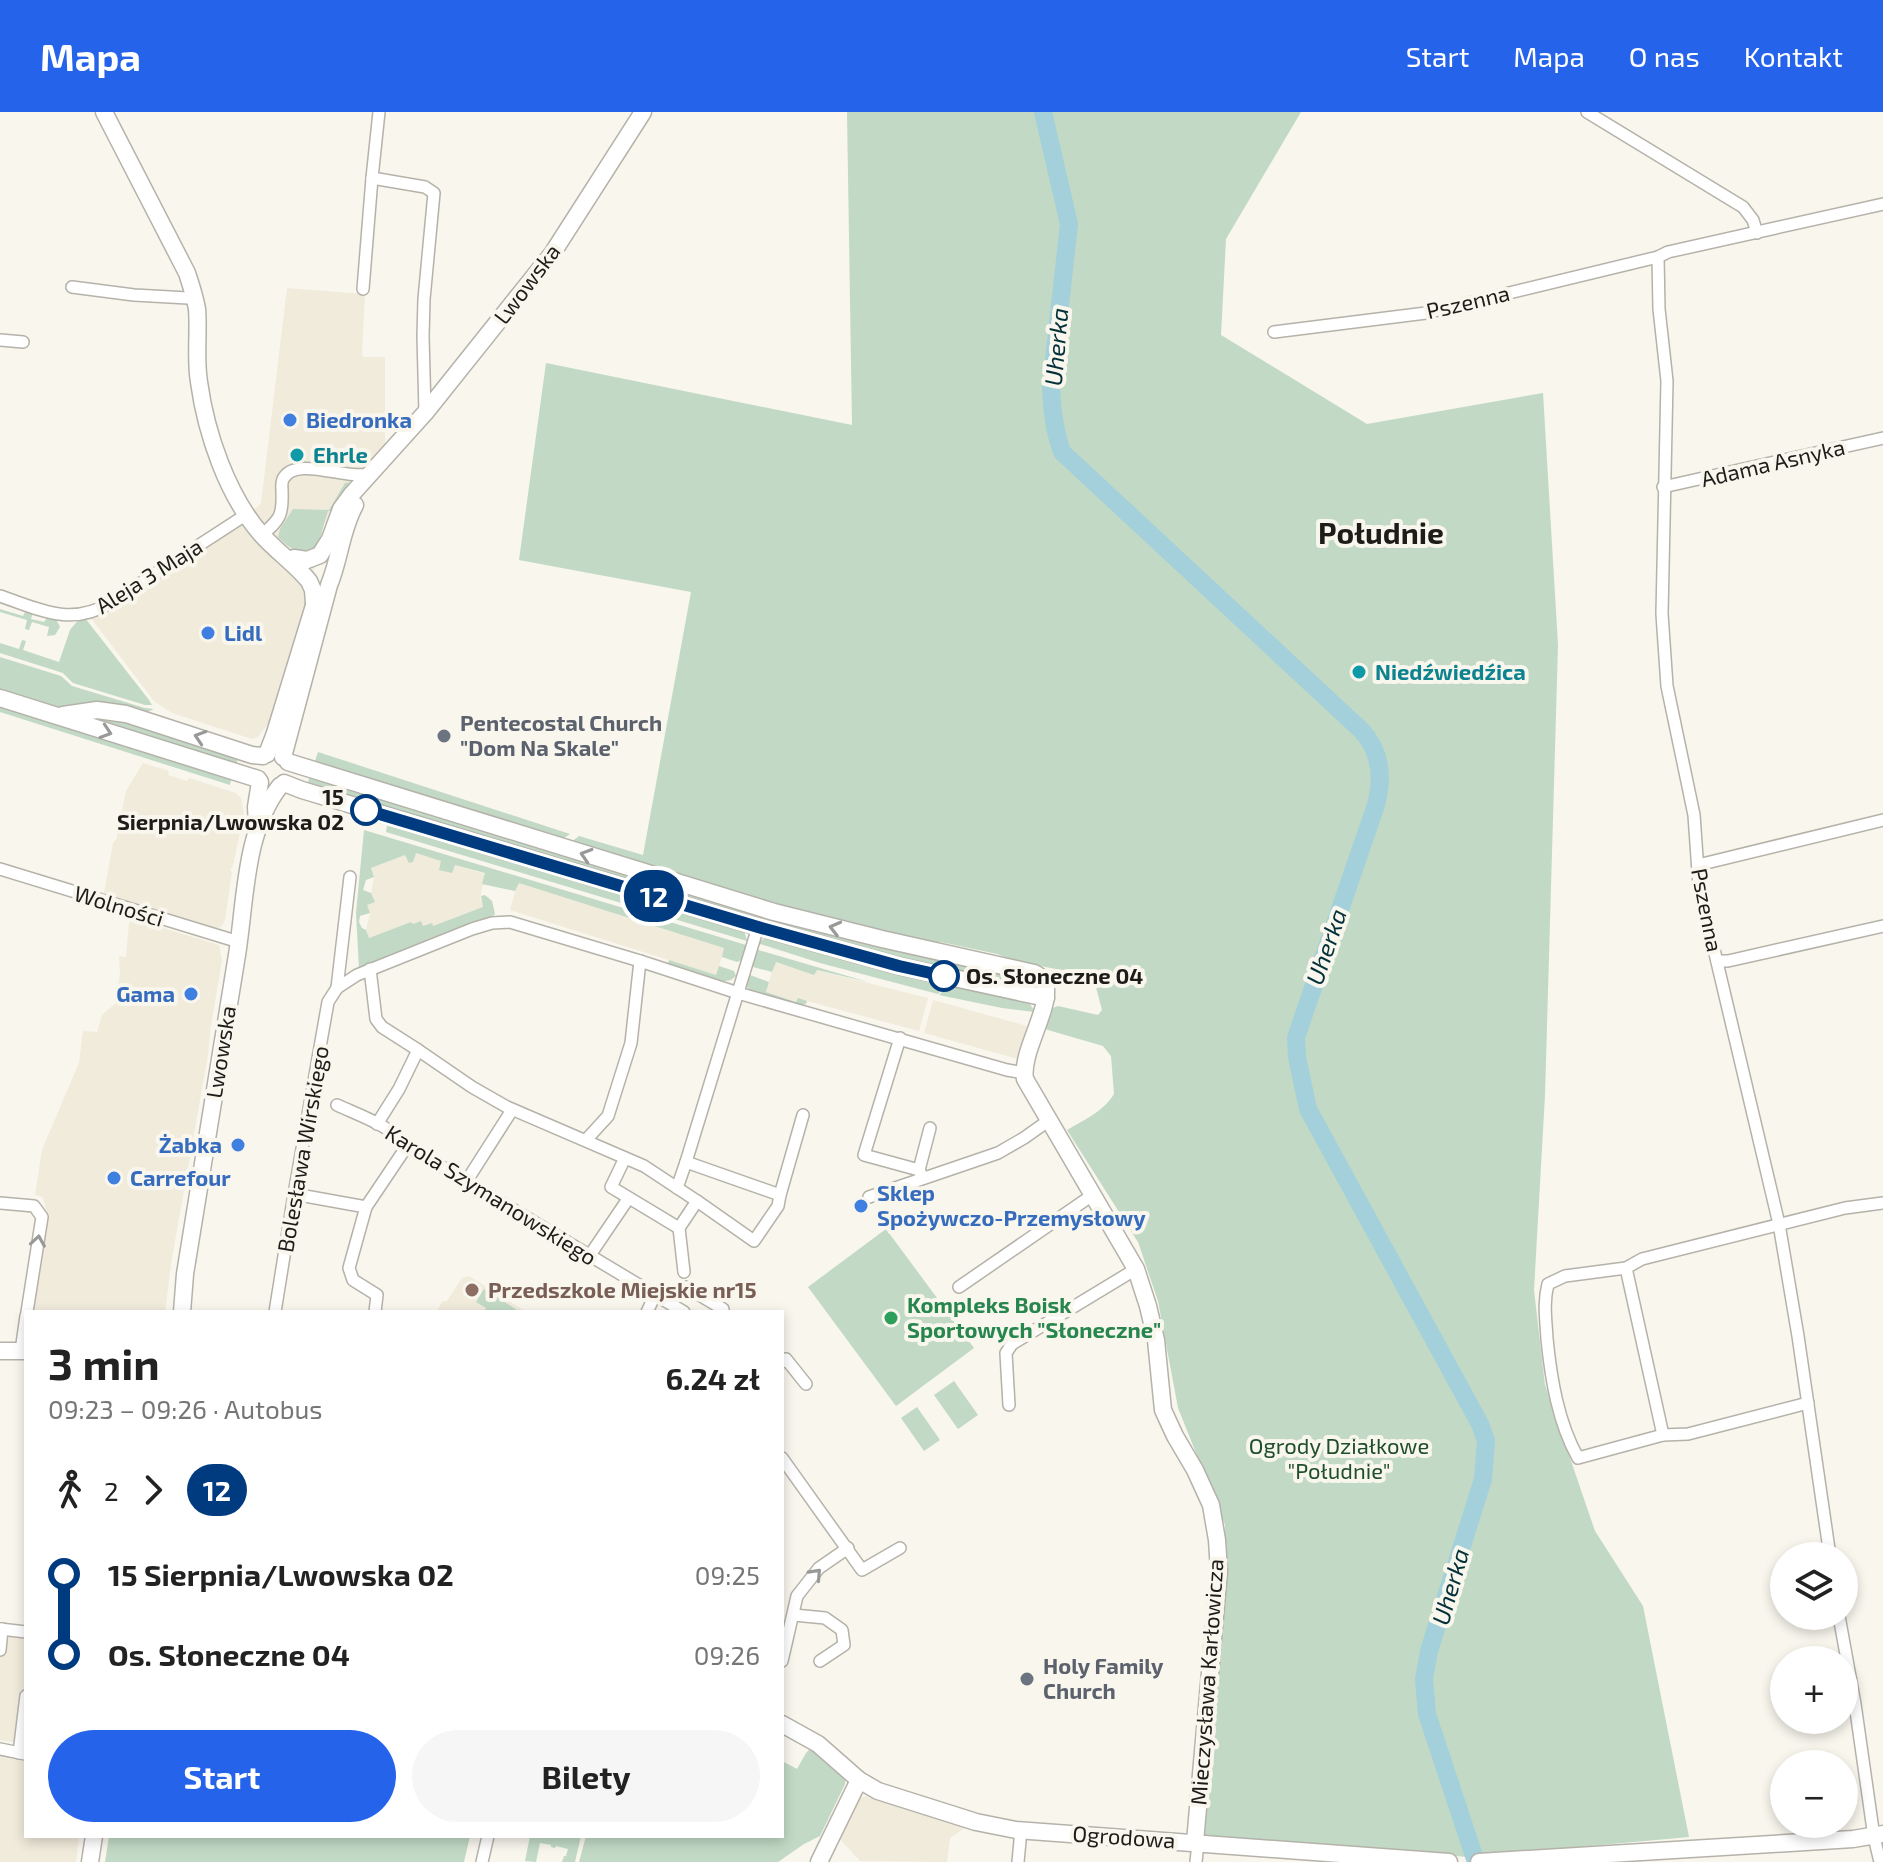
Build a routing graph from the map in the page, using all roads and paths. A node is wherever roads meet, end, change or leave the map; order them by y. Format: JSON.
{"nodes":[{"id":1,"x":104,"y":112,"type":"edge"},
{"id":2,"x":379,"y":112,"type":"edge"},
{"id":3,"x":643,"y":112,"type":"edge"},
{"id":4,"x":1587,"y":112,"type":"edge"},
{"id":5,"x":372,"y":178,"type":"junction"},
{"id":6,"x":1883,"y":204,"type":"edge"},
{"id":7,"x":1757,"y":233,"type":"junction"},
{"id":8,"x":1658,"y":257,"type":"junction"},
{"id":9,"x":72,"y":287,"type":"dead end"},
{"id":10,"x":363,"y":289,"type":"dead end"},
{"id":11,"x":195,"y":295,"type":"junction"},
{"id":12,"x":1274,"y":332,"type":"dead end"},
{"id":13,"x":0,"y":340,"type":"edge"},
{"id":14,"x":23,"y":342,"type":"dead end"},
{"id":15,"x":425,"y":413,"type":"junction"},
{"id":16,"x":1883,"y":438,"type":"edge"},
{"id":17,"x":396,"y":446,"type":"junction"},
{"id":18,"x":362,"y":479,"type":"junction"},
{"id":19,"x":1663,"y":487,"type":"junction"},
{"id":20,"x":353,"y":508,"type":"junction"},
{"id":21,"x":247,"y":514,"type":"junction"},
{"id":22,"x":262,"y":535,"type":"junction"},
{"id":23,"x":330,"y":539,"type":"junction"},
{"id":24,"x":292,"y":561,"type":"junction"},
{"id":25,"x":327,"y":580,"type":"junction"},
{"id":26,"x":0,"y":596,"type":"edge"},
{"id":27,"x":314,"y":603,"type":"junction"},
{"id":28,"x":0,"y":698,"type":"edge"},
{"id":29,"x":57,"y":716,"type":"junction"},
{"id":30,"x":277,"y":751,"type":"junction"},
{"id":31,"x":237,"y":773,"type":"junction"},
{"id":32,"x":259,"y":781,"type":"junction"},
{"id":33,"x":282,"y":784,"type":"junction"},
{"id":34,"x":302,"y":790,"type":"junction"},
{"id":35,"x":261,"y":808,"type":"junction"},
{"id":36,"x":1883,"y":820,"type":"edge"},
{"id":37,"x":1698,"y":865,"type":"junction"},
{"id":38,"x":0,"y":869,"type":"edge"},
{"id":39,"x":350,"y":877,"type":"dead end"},
{"id":40,"x":1883,"y":926,"type":"edge"},
{"id":41,"x":758,"y":927,"type":"junction"},
{"id":42,"x":239,"y":942,"type":"junction"},
{"id":43,"x":640,"y":961,"type":"junction"},
{"id":44,"x":1717,"y":961,"type":"junction"},
{"id":45,"x":370,"y":969,"type":"junction"},
{"id":46,"x":337,"y":988,"type":"junction"},
{"id":47,"x":738,"y":993,"type":"junction"},
{"id":48,"x":1046,"y":998,"type":"junction"},
{"id":49,"x":900,"y":1038,"type":"junction"},
{"id":50,"x":958,"y":1042,"type":"dead end"},
{"id":51,"x":418,"y":1050,"type":"junction"},
{"id":52,"x":954,"y":1055,"type":"junction"},
{"id":53,"x":1024,"y":1073,"type":"junction"},
{"id":54,"x":337,"y":1105,"type":"dead end"},
{"id":55,"x":512,"y":1110,"type":"junction"},
{"id":56,"x":803,"y":1115,"type":"dead end"},
{"id":57,"x":1048,"y":1121,"type":"junction"},
{"id":58,"x":377,"y":1124,"type":"junction"},
{"id":59,"x":930,"y":1128,"type":"dead end"},
{"id":60,"x":586,"y":1140,"type":"junction"},
{"id":61,"x":407,"y":1146,"type":"junction"},
{"id":62,"x":625,"y":1158,"type":"junction"},
{"id":63,"x":686,"y":1162,"type":"junction"},
{"id":64,"x":921,"y":1174,"type":"junction"},
{"id":65,"x":466,"y":1182,"type":"junction"},
{"id":66,"x":677,"y":1188,"type":"junction"},
{"id":67,"x":294,"y":1194,"type":"junction"},
{"id":68,"x":1094,"y":1194,"type":"junction"},
{"id":69,"x":780,"y":1195,"type":"junction"},
{"id":70,"x":869,"y":1197,"type":"dead end"},
{"id":71,"x":628,"y":1199,"type":"junction"},
{"id":72,"x":697,"y":1201,"type":"junction"},
{"id":73,"x":0,"y":1203,"type":"edge"},
{"id":74,"x":1883,"y":1203,"type":"edge"},
{"id":75,"x":366,"y":1207,"type":"junction"},
{"id":76,"x":1779,"y":1224,"type":"junction"},
{"id":77,"x":679,"y":1228,"type":"junction"},
{"id":78,"x":590,"y":1255,"type":"junction"},
{"id":79,"x":1626,"y":1268,"type":"junction"},
{"id":80,"x":1136,"y":1269,"type":"junction"},
{"id":81,"x":684,"y":1272,"type":"dead end"},
{"id":82,"x":185,"y":1274,"type":"junction"},
{"id":83,"x":686,"y":1287,"type":"dead end"},
{"id":84,"x":959,"y":1287,"type":"dead end"},
{"id":85,"x":655,"y":1295,"type":"junction"},
{"id":86,"x":27,"y":1310,"type":"edge"},
{"id":87,"x":176,"y":1310,"type":"edge"},
{"id":88,"x":182,"y":1310,"type":"edge"},
{"id":89,"x":275,"y":1310,"type":"edge"},
{"id":90,"x":375,"y":1310,"type":"edge"},
{"id":91,"x":648,"y":1310,"type":"edge"},
{"id":92,"x":681,"y":1310,"type":"edge"},
{"id":93,"x":722,"y":1310,"type":"edge"},
{"id":94,"x":0,"y":1351,"type":"edge"},
{"id":95,"x":23,"y":1351,"type":"edge"},
{"id":96,"x":784,"y":1360,"type":"edge"},
{"id":97,"x":806,"y":1384,"type":"dead end"},
{"id":98,"x":1808,"y":1403,"type":"junction"},
{"id":99,"x":1009,"y":1405,"type":"dead end"},
{"id":100,"x":1663,"y":1435,"type":"junction"},
{"id":101,"x":784,"y":1461,"type":"edge"},
{"id":102,"x":1828,"y":1542,"type":"edge"},
{"id":103,"x":848,"y":1548,"type":"junction"},
{"id":104,"x":900,"y":1548,"type":"dead end"},
{"id":105,"x":794,"y":1615,"type":"junction"},
{"id":106,"x":1,"y":1629,"type":"edge"},
{"id":107,"x":1842,"y":1630,"type":"edge"},
{"id":108,"x":24,"y":1632,"type":"edge"},
{"id":109,"x":0,"y":1650,"type":"edge"},
{"id":110,"x":784,"y":1653,"type":"edge"},
{"id":111,"x":820,"y":1661,"type":"dead end"},
{"id":112,"x":24,"y":1724,"type":"edge"},
{"id":113,"x":784,"y":1725,"type":"edge"},
{"id":114,"x":0,"y":1749,"type":"edge"},
{"id":115,"x":22,"y":1753,"type":"edge"},
{"id":116,"x":859,"y":1780,"type":"junction"},
{"id":117,"x":1021,"y":1830,"type":"junction"},
{"id":118,"x":1879,"y":1836,"type":"edge"},
{"id":119,"x":94,"y":1838,"type":"edge"},
{"id":120,"x":488,"y":1838,"type":"edge"},
{"id":121,"x":1197,"y":1842,"type":"junction"},
{"id":122,"x":1690,"y":1856,"type":"edge"},
{"id":123,"x":1489,"y":1861,"type":"edge"},
{"id":124,"x":90,"y":1862,"type":"edge"},
{"id":125,"x":482,"y":1862,"type":"edge"},
{"id":126,"x":819,"y":1862,"type":"edge"},
{"id":127,"x":1018,"y":1862,"type":"edge"},
{"id":128,"x":1196,"y":1862,"type":"edge"},
{"id":129,"x":1449,"y":1862,"type":"edge"},
{"id":130,"x":1479,"y":1862,"type":"edge"},
{"id":131,"x":1880,"y":1862,"type":"edge"}],
"edges":[{"from":1,"to":11,"type":"street"},
{"from":2,"to":5,"type":"street"},
{"from":3,"to":15,"type":"street","name":"Lwowska"},
{"from":4,"to":7,"type":"street"},
{"from":5,"to":10,"type":"street"},
{"from":5,"to":15,"type":"street"},
{"from":6,"to":7,"type":"street","name":"Pszenna"},
{"from":7,"to":8,"type":"street","name":"Pszenna"},
{"from":8,"to":12,"type":"street","name":"Pszenna"},
{"from":8,"to":19,"type":"street","name":"Pszenna"},
{"from":9,"to":11,"type":"street"},
{"from":11,"to":21,"type":"street"},
{"from":13,"to":14,"type":"street"},
{"from":15,"to":17,"type":"street","name":"Lwowska"},
{"from":16,"to":19,"type":"street","name":"Adama Asnyka"},
{"from":17,"to":18,"type":"street","name":"Lwowska"},
{"from":17,"to":20,"type":"street","name":"Lwowska"},
{"from":18,"to":20,"type":"street","name":"Lwowska"},
{"from":18,"to":22,"type":"street"},
{"from":18,"to":23,"type":"street","name":"Lwowska"},
{"from":19,"to":37,"type":"street","name":"Pszenna"},
{"from":20,"to":25,"type":"street","name":"Lwowska"},
{"from":21,"to":22,"type":"street"},
{"from":21,"to":26,"type":"street","name":"Aleja 3 Maja"},
{"from":22,"to":24,"type":"street"},
{"from":23,"to":24,"type":"street"},
{"from":23,"to":25,"type":"street","name":"Lwowska"},
{"from":24,"to":25,"type":"street"},
{"from":24,"to":27,"type":"street"},
{"from":25,"to":27,"type":"street","name":"Lwowska"},
{"from":25,"to":30,"type":"street","name":"Lwowska"},
{"from":27,"to":30,"type":"street","name":"Lwowska"},
{"from":28,"to":29,"type":"street"},
{"from":30,"to":29,"type":"street","one_way":true},
{"from":29,"to":31,"type":"street","one_way":true},
{"from":30,"to":32,"type":"street"},
{"from":30,"to":33,"type":"street"},
{"from":48,"to":30,"type":"street","one_way":true},
{"from":31,"to":32,"type":"street"},
{"from":31,"to":35,"type":"street"},
{"from":32,"to":33,"type":"street"},
{"from":32,"to":35,"type":"street","name":"Lwowska"},
{"from":33,"to":34,"type":"street"},
{"from":33,"to":35,"type":"street","name":"Lwowska"},
{"from":34,"to":35,"type":"street"},
{"from":34,"to":41,"type":"street"},
{"from":35,"to":42,"type":"street","name":"Lwowska"},
{"from":36,"to":37,"type":"street"},
{"from":37,"to":44,"type":"street","name":"Pszenna"},
{"from":38,"to":42,"type":"street","name":"Wolności"},
{"from":39,"to":46,"type":"street","name":"Bolesława Wirskiego"},
{"from":40,"to":44,"type":"street"},
{"from":41,"to":47,"type":"street"},
{"from":41,"to":48,"type":"street"},
{"from":42,"to":82,"type":"street","name":"Lwowska"},
{"from":43,"to":45,"type":"street"},
{"from":43,"to":47,"type":"street"},
{"from":43,"to":60,"type":"street"},
{"from":44,"to":76,"type":"street","name":"Pszenna"},
{"from":45,"to":46,"type":"street"},
{"from":45,"to":51,"type":"street"},
{"from":46,"to":67,"type":"street","name":"Bolesława Wirskiego"},
{"from":47,"to":49,"type":"street"},
{"from":47,"to":63,"type":"street"},
{"from":48,"to":53,"type":"street"},
{"from":49,"to":52,"type":"street"},
{"from":49,"to":64,"type":"street"},
{"from":50,"to":52,"type":"street"},
{"from":51,"to":55,"type":"street"},
{"from":51,"to":58,"type":"street"},
{"from":52,"to":53,"type":"street"},
{"from":53,"to":57,"type":"street","name":"Mieczysława Karłowicza"},
{"from":54,"to":58,"type":"street","name":"Karola Szymanowskiego"},
{"from":55,"to":60,"type":"street"},
{"from":55,"to":65,"type":"street"},
{"from":56,"to":69,"type":"street"},
{"from":57,"to":64,"type":"street"},
{"from":57,"to":68,"type":"street","name":"Mieczysława Karłowicza"},
{"from":58,"to":61,"type":"street","name":"Karola Szymanowskiego"},
{"from":59,"to":64,"type":"street"},
{"from":60,"to":62,"type":"street"},
{"from":61,"to":65,"type":"street","name":"Karola Szymanowskiego"},
{"from":61,"to":75,"type":"street"},
{"from":62,"to":66,"type":"street"},
{"from":62,"to":71,"type":"street"},
{"from":63,"to":66,"type":"street"},
{"from":63,"to":69,"type":"street"},
{"from":64,"to":70,"type":"street"},
{"from":65,"to":78,"type":"street","name":"Karola Szymanowskiego"},
{"from":66,"to":72,"type":"street"},
{"from":67,"to":75,"type":"street"},
{"from":67,"to":89,"type":"street","name":"Bolesława Wirskiego"},
{"from":68,"to":80,"type":"street","name":"Mieczysława Karłowicza"},
{"from":68,"to":84,"type":"street"},
{"from":69,"to":72,"type":"street"},
{"from":71,"to":77,"type":"street"},
{"from":71,"to":78,"type":"street"},
{"from":72,"to":77,"type":"street"},
{"from":86,"to":73,"type":"street","one_way":true},
{"from":74,"to":76,"type":"street"},
{"from":75,"to":90,"type":"street"},
{"from":76,"to":79,"type":"street"},
{"from":76,"to":98,"type":"street","name":"Pszenna"},
{"from":77,"to":81,"type":"street"},
{"from":78,"to":85,"type":"street","name":"Karola Szymanowskiego"},
{"from":79,"to":100,"type":"street"},
{"from":79,"to":100,"type":"street"},
{"from":80,"to":99,"type":"street"},
{"from":80,"to":121,"type":"street","name":"Mieczysława Karłowicza"},
{"from":82,"to":87,"type":"street","name":"Lwowska"},
{"from":82,"to":88,"type":"street","name":"Lwowska"},
{"from":83,"to":93,"type":"street"},
{"from":85,"to":91,"type":"street"},
{"from":85,"to":92,"type":"street","name":"Karola Szymanowskiego"},
{"from":94,"to":95,"type":"street"},
{"from":96,"to":97,"type":"street"},
{"from":98,"to":100,"type":"street"},
{"from":98,"to":102,"type":"street","name":"Pszenna"},
{"from":101,"to":103,"type":"street"},
{"from":103,"to":104,"type":"street"},
{"from":105,"to":103,"type":"street","one_way":true},
{"from":105,"to":110,"type":"street"},
{"from":105,"to":111,"type":"street"},
{"from":106,"to":108,"type":"street"},
{"from":106,"to":109,"type":"street"},
{"from":107,"to":118,"type":"street"},
{"from":112,"to":115,"type":"street"},
{"from":113,"to":116,"type":"street","name":"Ogrodowa"},
{"from":114,"to":115,"type":"street"},
{"from":116,"to":117,"type":"street","name":"Ogrodowa"},
{"from":116,"to":126,"type":"street"},
{"from":117,"to":121,"type":"street","name":"Ogrodowa"},
{"from":117,"to":127,"type":"street"},
{"from":118,"to":122,"type":"street"},
{"from":118,"to":131,"type":"street"},
{"from":119,"to":124,"type":"street"},
{"from":120,"to":125,"type":"street"},
{"from":121,"to":128,"type":"street"},
{"from":121,"to":129,"type":"street","name":"Ogrodowa"},
{"from":122,"to":123,"type":"street"},
{"from":123,"to":130,"type":"street"}]}
